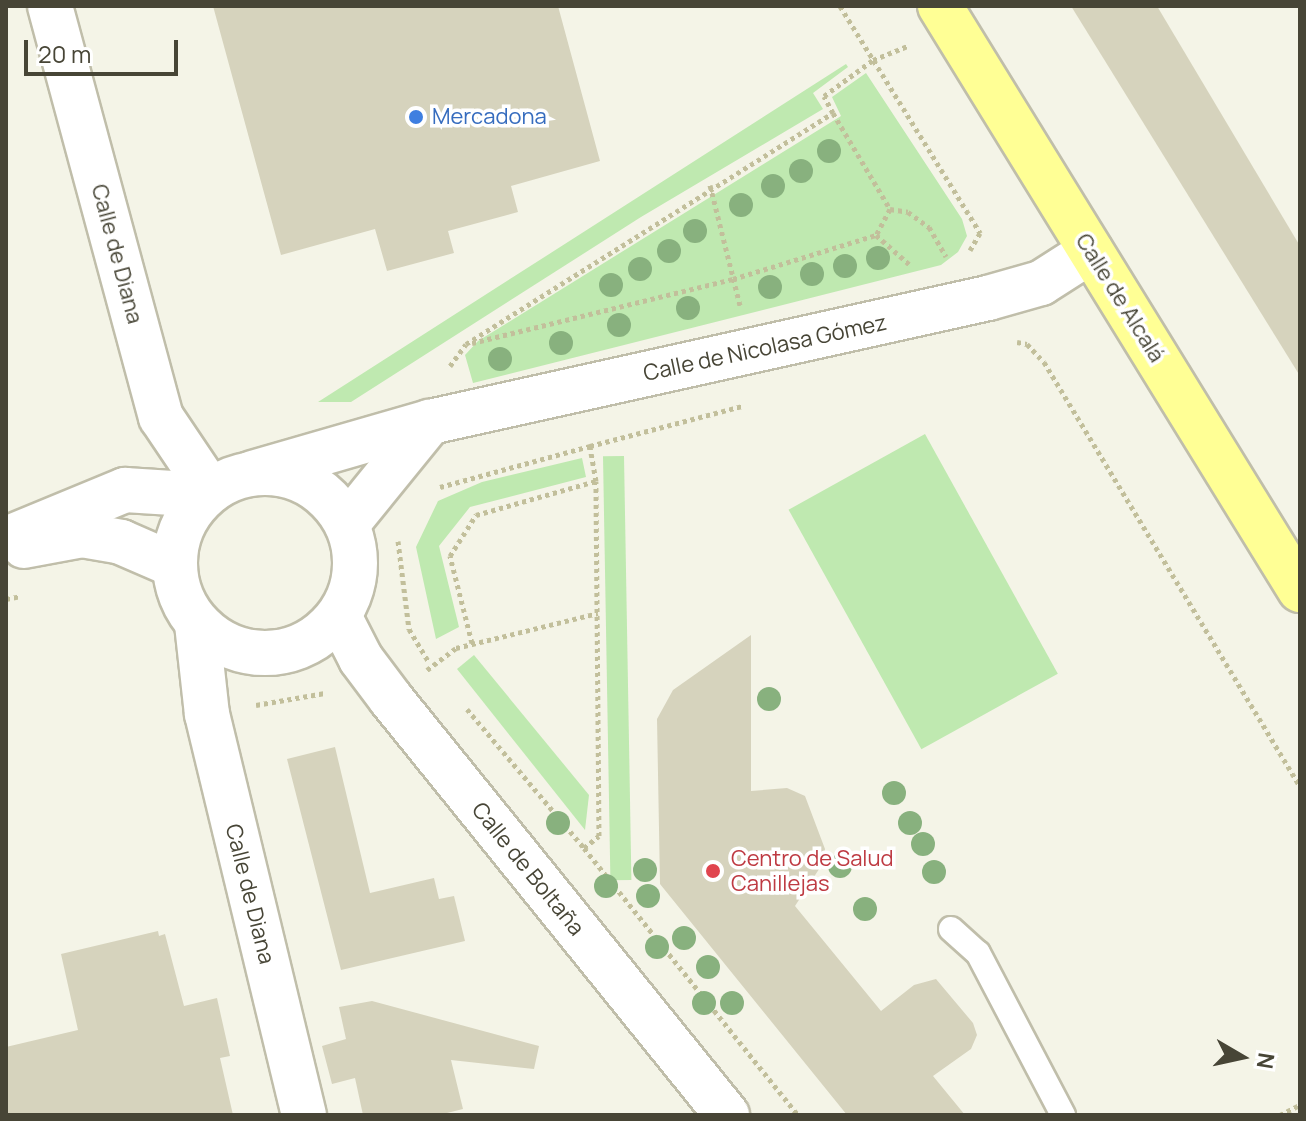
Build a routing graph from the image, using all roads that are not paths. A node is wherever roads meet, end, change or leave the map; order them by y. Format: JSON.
{"nodes":[{"id":1,"x":50,"y":6,"type":"edge"},
{"id":2,"x":946,"y":16,"type":"edge"},
{"id":3,"x":1091,"y":251,"type":"junction"},
{"id":4,"x":430,"y":422,"type":"junction"},
{"id":5,"x":253,"y":473,"type":"junction"},
{"id":6,"x":207,"y":493,"type":"junction"},
{"id":7,"x":347,"y":524,"type":"junction"},
{"id":8,"x":6,"y":539,"type":"edge"},
{"id":9,"x":6,"y":549,"type":"edge"},
{"id":10,"x":174,"y":565,"type":"junction"},
{"id":11,"x":1300,"y":590,"type":"edge"},
{"id":12,"x":339,"y":616,"type":"junction"},
{"id":13,"x":197,"y":624,"type":"junction"},
{"id":14,"x":951,"y":929,"type":"dead end"},
{"id":15,"x":304,"y":1115,"type":"edge"},
{"id":16,"x":727,"y":1115,"type":"edge"},
{"id":17,"x":1063,"y":1115,"type":"edge"}],
"edges":[{"from":1,"to":6,"type":"street","name":"Calle de Diana"},
{"from":2,"to":3,"type":"main road","name":"Calle de Alcalá"},
{"from":3,"to":4,"type":"street","name":"Calle de Nicolasa Gómez"},
{"from":3,"to":11,"type":"main road","name":"Calle de Alcalá"},
{"from":4,"to":5,"type":"street","name":"Calle de Nicolasa Gómez"},
{"from":4,"to":7,"type":"street"},
{"from":5,"to":6,"type":"street"},
{"from":5,"to":7,"type":"street"},
{"from":6,"to":8,"type":"street"},
{"from":6,"to":10,"type":"street"},
{"from":7,"to":12,"type":"street"},
{"from":9,"to":10,"type":"street"},
{"from":10,"to":13,"type":"street"},
{"from":12,"to":13,"type":"street"},
{"from":12,"to":16,"type":"street","name":"Calle de Boltaña"},
{"from":13,"to":15,"type":"street","name":"Calle de Diana"},
{"from":14,"to":17,"type":"lane"}]}
